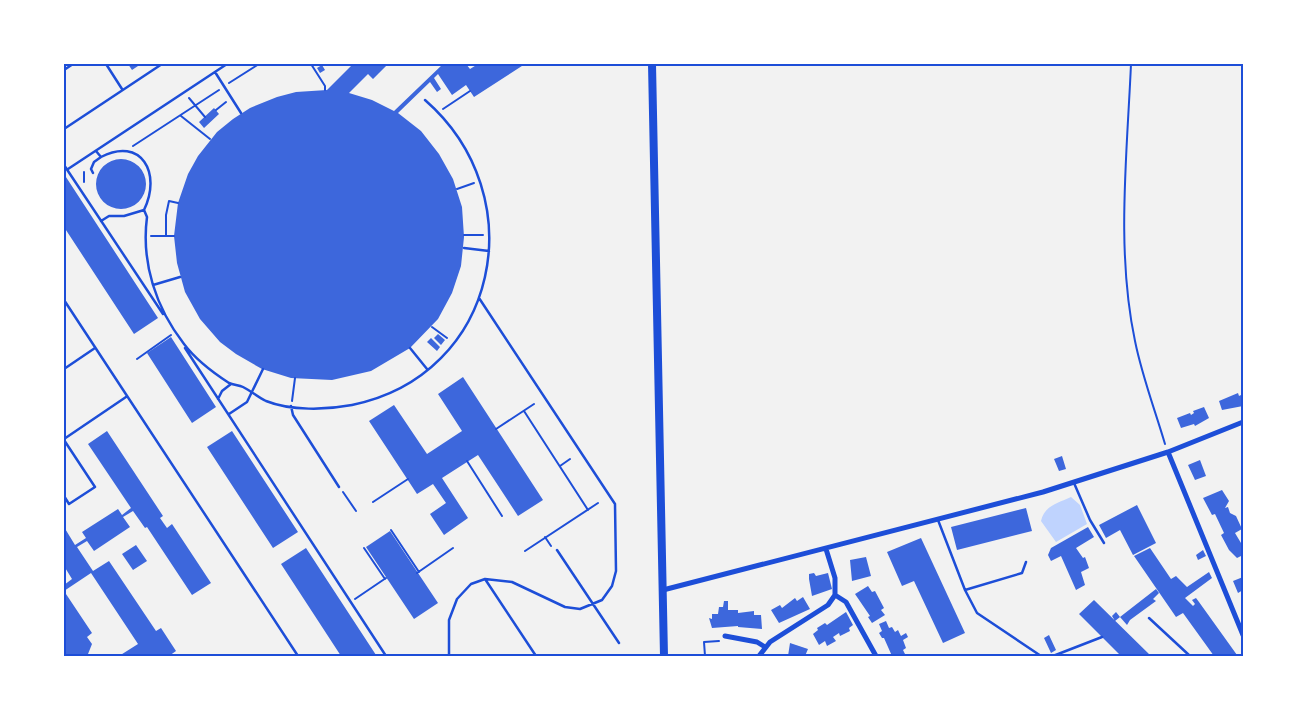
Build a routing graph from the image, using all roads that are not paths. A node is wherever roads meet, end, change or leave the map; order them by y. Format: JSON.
{"nodes":[{"id":1,"x":73,"y":64,"type":"edge"},
{"id":2,"x":106,"y":64,"type":"edge"},
{"id":3,"x":162,"y":64,"type":"edge"},
{"id":4,"x":227,"y":64,"type":"edge"},
{"id":5,"x":652,"y":64,"type":"edge"},
{"id":6,"x":64,"y":70,"type":"edge"},
{"id":7,"x":214,"y":72,"type":"junction"},
{"id":8,"x":122,"y":89,"type":"junction"},
{"id":9,"x":425,"y":100,"type":"dead end"},
{"id":10,"x":242,"y":113,"type":"dead end"},
{"id":11,"x":64,"y":129,"type":"edge"},
{"id":12,"x":96,"y":151,"type":"junction"},
{"id":13,"x":101,"y":157,"type":"junction"},
{"id":14,"x":64,"y":165,"type":"edge"},
{"id":15,"x":67,"y":170,"type":"junction"},
{"id":16,"x":93,"y":173,"type":"dead end"},
{"id":17,"x":144,"y":210,"type":"junction"},
{"id":18,"x":101,"y":221,"type":"junction"},
{"id":19,"x":464,"y":248,"type":"dead end"},
{"id":20,"x":490,"y":251,"type":"junction"},
{"id":21,"x":180,"y":277,"type":"dead end"},
{"id":22,"x":153,"y":285,"type":"junction"},
{"id":23,"x":479,"y":298,"type":"junction"},
{"id":24,"x":64,"y":300,"type":"edge"},
{"id":25,"x":175,"y":333,"type":"junction"},
{"id":26,"x":95,"y":348,"type":"junction"},
{"id":27,"x":410,"y":348,"type":"dead end"},
{"id":28,"x":64,"y":369,"type":"edge"},
{"id":29,"x":263,"y":369,"type":"dead end"},
{"id":30,"x":427,"y":369,"type":"junction"},
{"id":31,"x":231,"y":384,"type":"junction"},
{"id":32,"x":253,"y":392,"type":"junction"},
{"id":33,"x":126,"y":397,"type":"junction"},
{"id":34,"x":218,"y":399,"type":"junction"},
{"id":35,"x":291,"y":406,"type":"junction"},
{"id":36,"x":228,"y":415,"type":"junction"},
{"id":37,"x":1243,"y":422,"type":"edge"},
{"id":38,"x":64,"y":439,"type":"edge"},
{"id":39,"x":1168,"y":452,"type":"junction"},
{"id":40,"x":1074,"y":483,"type":"junction"},
{"id":41,"x":339,"y":487,"type":"road end"},
{"id":42,"x":64,"y":496,"type":"edge"},
{"id":43,"x":938,"y":520,"type":"junction"},
{"id":44,"x":1104,"y":543,"type":"dead end"},
{"id":45,"x":826,"y":549,"type":"junction"},
{"id":46,"x":556,"y":551,"type":"road end"},
{"id":47,"x":1026,"y":562,"type":"dead end"},
{"id":48,"x":485,"y":579,"type":"junction"},
{"id":49,"x":663,"y":590,"type":"junction"},
{"id":50,"x":965,"y":590,"type":"junction"},
{"id":51,"x":835,"y":595,"type":"junction"},
{"id":52,"x":594,"y":605,"type":"junction"},
{"id":53,"x":1149,"y":618,"type":"dead end"},
{"id":54,"x":1243,"y":635,"type":"edge"},
{"id":55,"x":725,"y":636,"type":"road end"},
{"id":56,"x":1102,"y":637,"type":"dead end"},
{"id":57,"x":619,"y":643,"type":"dead end"},
{"id":58,"x":765,"y":647,"type":"junction"},
{"id":59,"x":298,"y":656,"type":"edge"},
{"id":60,"x":386,"y":656,"type":"edge"},
{"id":61,"x":449,"y":656,"type":"edge"},
{"id":62,"x":536,"y":656,"type":"edge"},
{"id":63,"x":664,"y":656,"type":"edge"},
{"id":64,"x":759,"y":656,"type":"edge"},
{"id":65,"x":876,"y":656,"type":"edge"},
{"id":66,"x":1041,"y":656,"type":"edge"},
{"id":67,"x":1053,"y":656,"type":"edge"},
{"id":68,"x":1190,"y":656,"type":"edge"}],
"edges":[{"from":1,"to":6,"type":"lane"},
{"from":2,"to":8,"type":"lane"},
{"from":3,"to":8,"type":"lane"},
{"from":4,"to":7,"type":"lane"},
{"from":5,"to":49,"type":"main road"},
{"from":7,"to":10,"type":"lane"},
{"from":7,"to":12,"type":"lane"},
{"from":8,"to":11,"type":"lane"},
{"from":9,"to":20,"type":"lane"},
{"from":12,"to":13,"type":"lane"},
{"from":12,"to":15,"type":"lane"},
{"from":13,"to":16,"type":"lane"},
{"from":13,"to":17,"type":"lane"},
{"from":14,"to":15,"type":"lane"},
{"from":15,"to":18,"type":"lane"},
{"from":17,"to":18,"type":"lane"},
{"from":17,"to":22,"type":"lane"},
{"from":18,"to":25,"type":"lane"},
{"from":19,"to":20,"type":"lane"},
{"from":20,"to":23,"type":"lane"},
{"from":21,"to":22,"type":"lane"},
{"from":22,"to":25,"type":"lane"},
{"from":23,"to":30,"type":"lane"},
{"from":23,"to":52,"type":"lane"},
{"from":24,"to":26,"type":"lane"},
{"from":25,"to":31,"type":"lane"},
{"from":25,"to":34,"type":"lane"},
{"from":26,"to":28,"type":"lane"},
{"from":26,"to":33,"type":"lane"},
{"from":27,"to":30,"type":"lane"},
{"from":29,"to":32,"type":"lane"},
{"from":30,"to":35,"type":"lane"},
{"from":31,"to":32,"type":"lane"},
{"from":31,"to":34,"type":"lane"},
{"from":32,"to":35,"type":"lane"},
{"from":32,"to":36,"type":"lane"},
{"from":33,"to":38,"type":"lane"},
{"from":33,"to":59,"type":"lane"},
{"from":34,"to":36,"type":"lane"},
{"from":35,"to":41,"type":"lane"},
{"from":36,"to":60,"type":"lane"},
{"from":37,"to":39,"type":"street"},
{"from":38,"to":42,"type":"lane"},
{"from":39,"to":40,"type":"street"},
{"from":39,"to":54,"type":"street"},
{"from":40,"to":43,"type":"street"},
{"from":40,"to":44,"type":"lane"},
{"from":43,"to":45,"type":"street"},
{"from":43,"to":50,"type":"lane"},
{"from":45,"to":49,"type":"street"},
{"from":45,"to":51,"type":"street"},
{"from":46,"to":52,"type":"lane"},
{"from":47,"to":50,"type":"lane"},
{"from":48,"to":52,"type":"lane"},
{"from":48,"to":61,"type":"lane"},
{"from":48,"to":62,"type":"lane"},
{"from":49,"to":63,"type":"main road"},
{"from":50,"to":66,"type":"lane"},
{"from":51,"to":58,"type":"street"},
{"from":51,"to":65,"type":"street"},
{"from":52,"to":57,"type":"lane"},
{"from":53,"to":68,"type":"lane"},
{"from":55,"to":58,"type":"street"},
{"from":56,"to":67,"type":"lane"},
{"from":58,"to":64,"type":"street"}]}
